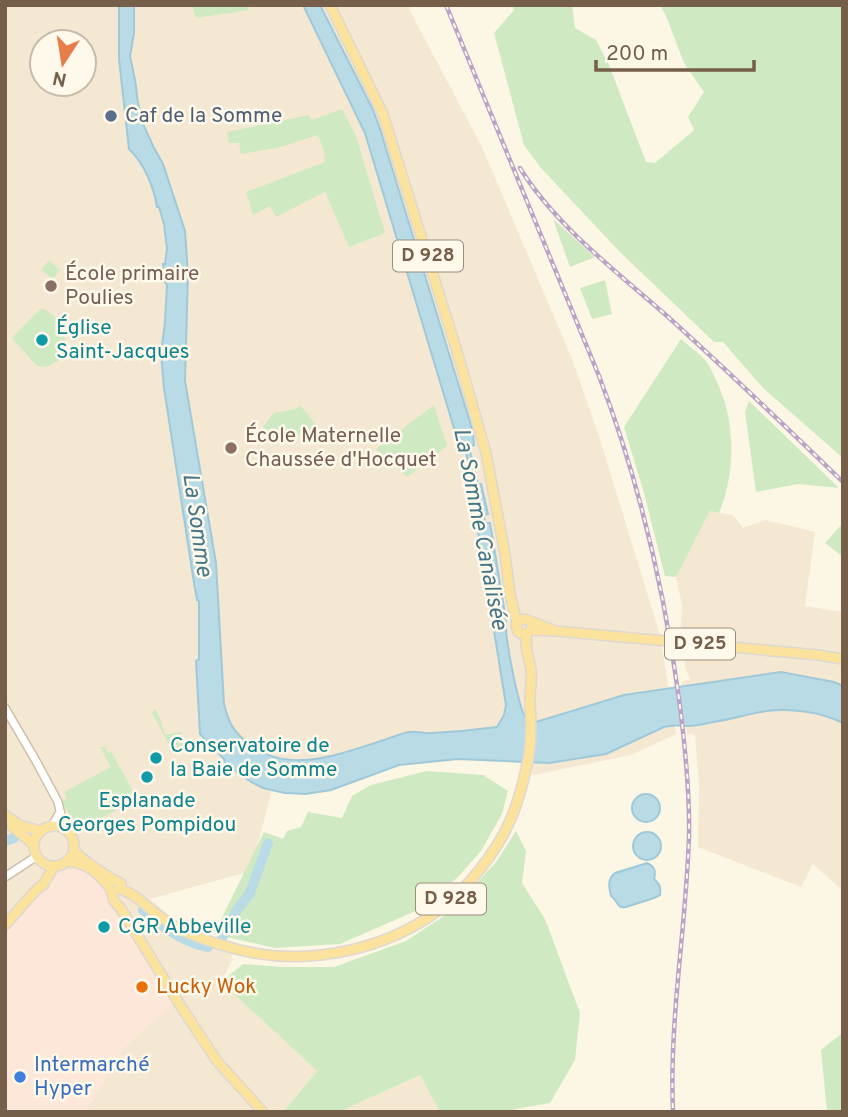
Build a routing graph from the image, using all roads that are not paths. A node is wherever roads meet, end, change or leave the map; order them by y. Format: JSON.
{"nodes":[{"id":1,"x":330,"y":5,"type":"edge"},
{"id":2,"x":524,"y":626,"type":"junction"},
{"id":3,"x":843,"y":659,"type":"edge"},
{"id":4,"x":5,"y":708,"type":"edge"},
{"id":5,"x":60,"y":812,"type":"junction"},
{"id":6,"x":5,"y":818,"type":"edge"},
{"id":7,"x":52,"y":826,"type":"junction"},
{"id":8,"x":64,"y":828,"type":"junction"},
{"id":9,"x":41,"y":831,"type":"junction"},
{"id":10,"x":34,"y":845,"type":"junction"},
{"id":11,"x":74,"y":850,"type":"junction"},
{"id":12,"x":39,"y":858,"type":"junction"},
{"id":13,"x":67,"y":861,"type":"junction"},
{"id":14,"x":54,"y":866,"type":"junction"},
{"id":15,"x":5,"y":877,"type":"edge"},
{"id":16,"x":115,"y":887,"type":"junction"},
{"id":17,"x":37,"y":889,"type":"junction"},
{"id":18,"x":5,"y":925,"type":"edge"},
{"id":19,"x":262,"y":1112,"type":"edge"}],
"edges":[{"from":1,"to":2,"type":"main road","number":"D 928"},
{"from":2,"to":3,"type":"main road","number":"D 925"},
{"from":2,"to":16,"type":"main road","number":"D 928"},
{"from":4,"to":5,"type":"street"},
{"from":5,"to":7,"type":"street"},
{"from":5,"to":8,"type":"street"},
{"from":6,"to":9,"type":"main road"},
{"from":6,"to":10,"type":"main road"},
{"from":7,"to":8,"type":"main road"},
{"from":7,"to":9,"type":"main road"},
{"from":8,"to":11,"type":"main road"},
{"from":9,"to":10,"type":"main road"},
{"from":10,"to":12,"type":"main road"},
{"from":11,"to":13,"type":"main road"},
{"from":11,"to":16,"type":"main road","number":"D 928"},
{"from":12,"to":14,"type":"main road"},
{"from":12,"to":15,"type":"street"},
{"from":12,"to":17,"type":"main road"},
{"from":13,"to":14,"type":"main road"},
{"from":13,"to":16,"type":"main road","number":"D 928"},
{"from":14,"to":17,"type":"main road"},
{"from":16,"to":19,"type":"main road"},
{"from":17,"to":18,"type":"main road"}]}
